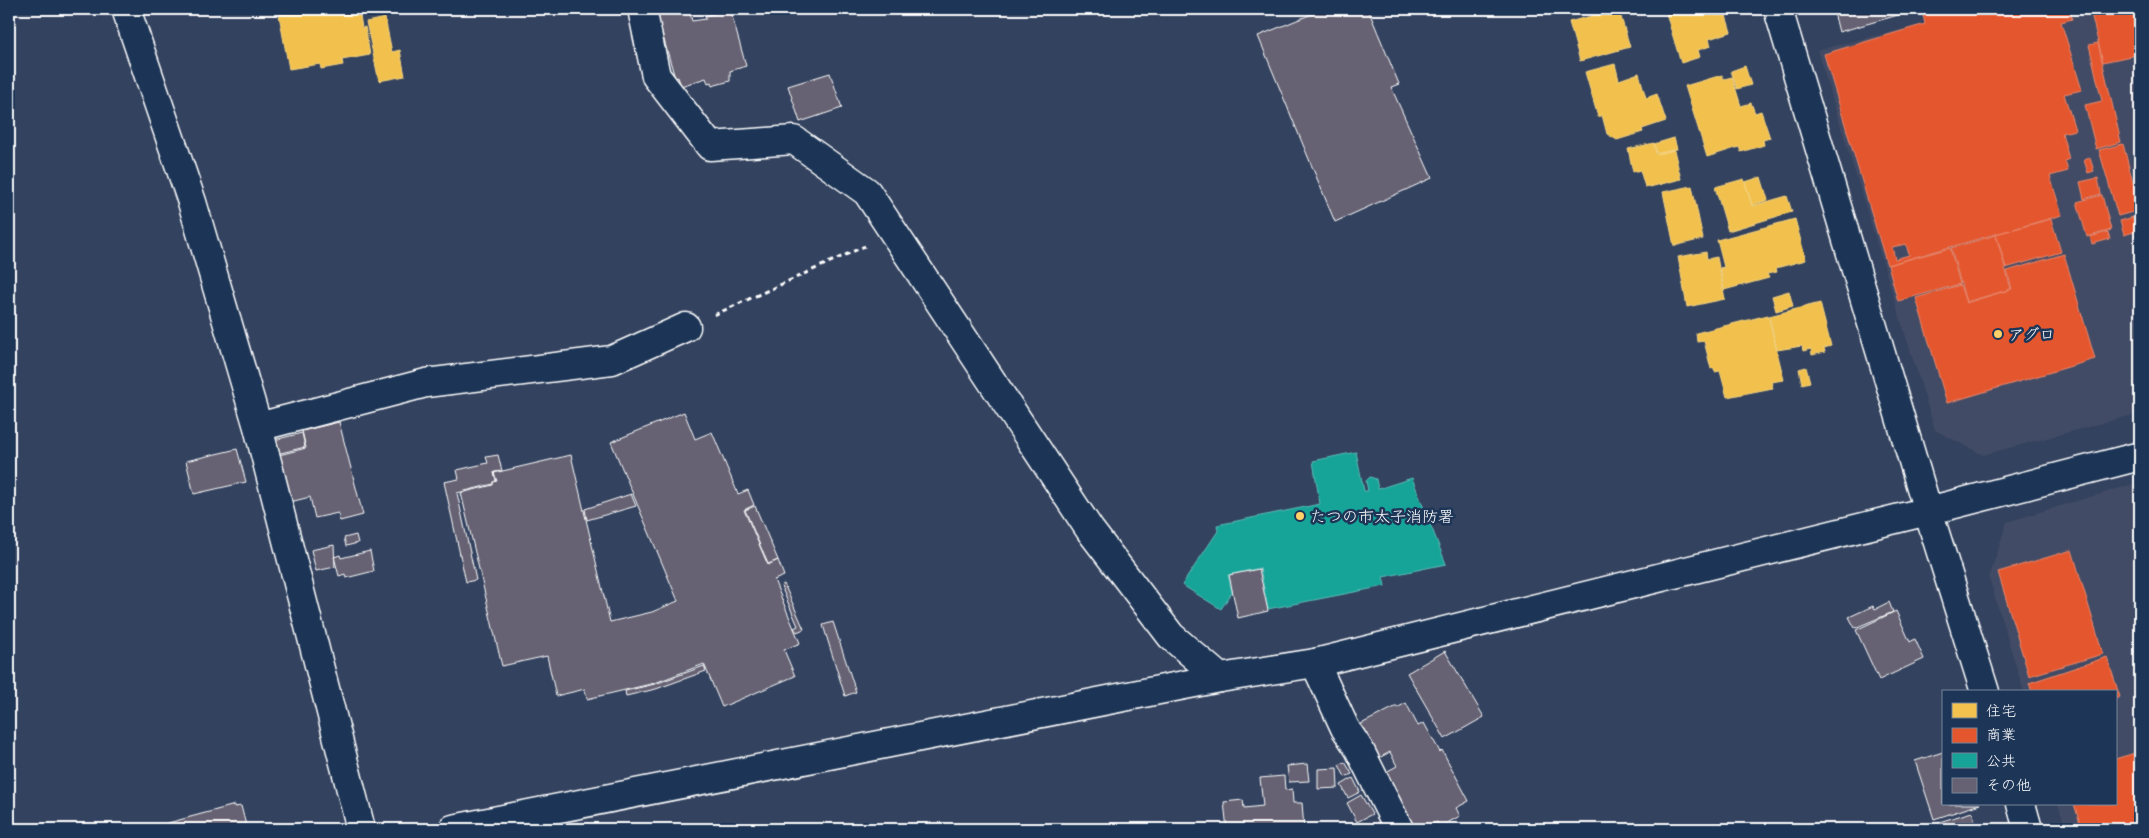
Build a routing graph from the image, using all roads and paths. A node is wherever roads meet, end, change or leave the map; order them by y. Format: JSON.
{"nodes":[{"id":1,"x":126,"y":9,"type":"edge"},
{"id":2,"x":642,"y":9,"type":"edge"},
{"id":3,"x":1778,"y":9,"type":"edge"},
{"id":4,"x":895,"y":232,"type":"junction"},
{"id":5,"x":686,"y":328,"type":"joint"},
{"id":6,"x":258,"y":427,"type":"junction"},
{"id":7,"x":2140,"y":456,"type":"edge"},
{"id":8,"x":1928,"y":511,"type":"junction"},
{"id":9,"x":1315,"y":663,"type":"junction"},
{"id":10,"x":1220,"y":678,"type":"junction"},
{"id":11,"x":1984,"y":690,"type":"edge"},
{"id":12,"x":2021,"y":806,"type":"edge"},
{"id":13,"x":361,"y":829,"type":"edge"},
{"id":14,"x":453,"y":829,"type":"edge"},
{"id":15,"x":1400,"y":829,"type":"edge"},
{"id":16,"x":2028,"y":829,"type":"edge"}],
"edges":[{"from":1,"to":6,"type":"street"},
{"from":2,"to":4,"type":"street"},
{"from":3,"to":8,"type":"street"},
{"from":4,"to":5,"type":"path"},
{"from":4,"to":10,"type":"street"},
{"from":5,"to":6,"type":"street"},
{"from":6,"to":13,"type":"street"},
{"from":7,"to":8,"type":"street"},
{"from":8,"to":9,"type":"street"},
{"from":8,"to":11,"type":"street"},
{"from":9,"to":10,"type":"street"},
{"from":9,"to":15,"type":"street"},
{"from":10,"to":14,"type":"street"},
{"from":12,"to":16,"type":"street"}]}
